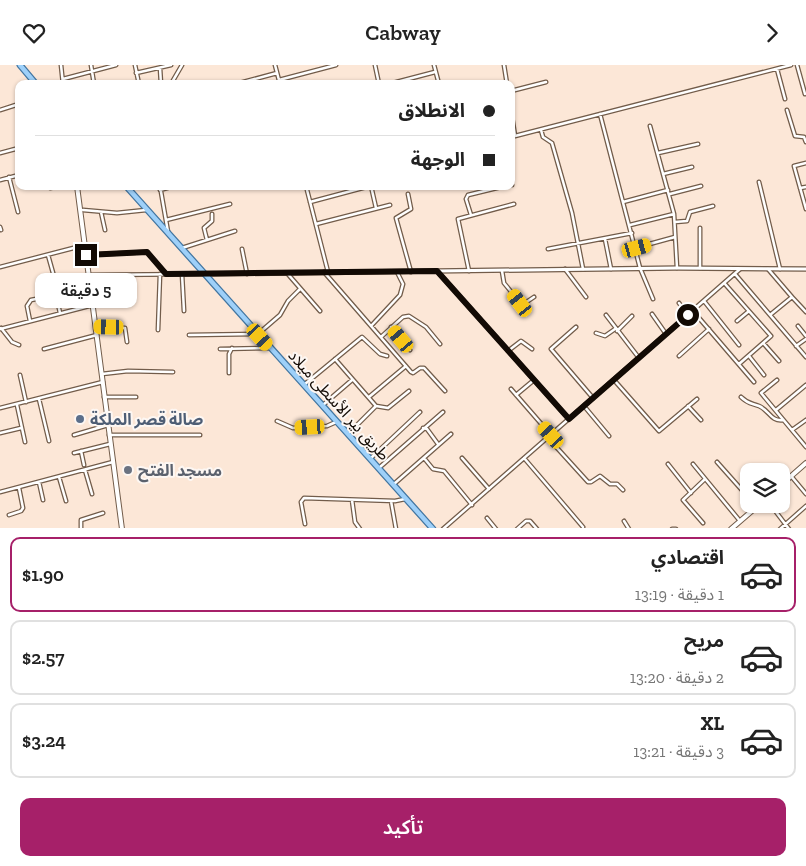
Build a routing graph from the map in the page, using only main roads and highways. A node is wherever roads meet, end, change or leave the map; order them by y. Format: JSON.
{"nodes":[{"id":1,"x":20,"y":65,"type":"edge"},
{"id":2,"x":33,"y":80,"type":"edge"},
{"id":3,"x":78,"y":190,"type":"edge"},
{"id":4,"x":129,"y":190,"type":"edge"},
{"id":5,"x":806,"y":463,"type":"edge"},
{"id":6,"x":790,"y":477,"type":"edge"},
{"id":7,"x":748,"y":513,"type":"edge"},
{"id":8,"x":122,"y":528,"type":"edge"},
{"id":9,"x":432,"y":528,"type":"edge"},
{"id":10,"x":731,"y":528,"type":"edge"}],
"edges":[{"from":1,"to":2,"type":"main road"},
{"from":3,"to":8,"type":"main road"},
{"from":4,"to":9,"type":"main road","name":"طريق بير الأسطى ميلاد"},
{"from":5,"to":6,"type":"main road"},
{"from":7,"to":10,"type":"main road"}]}
